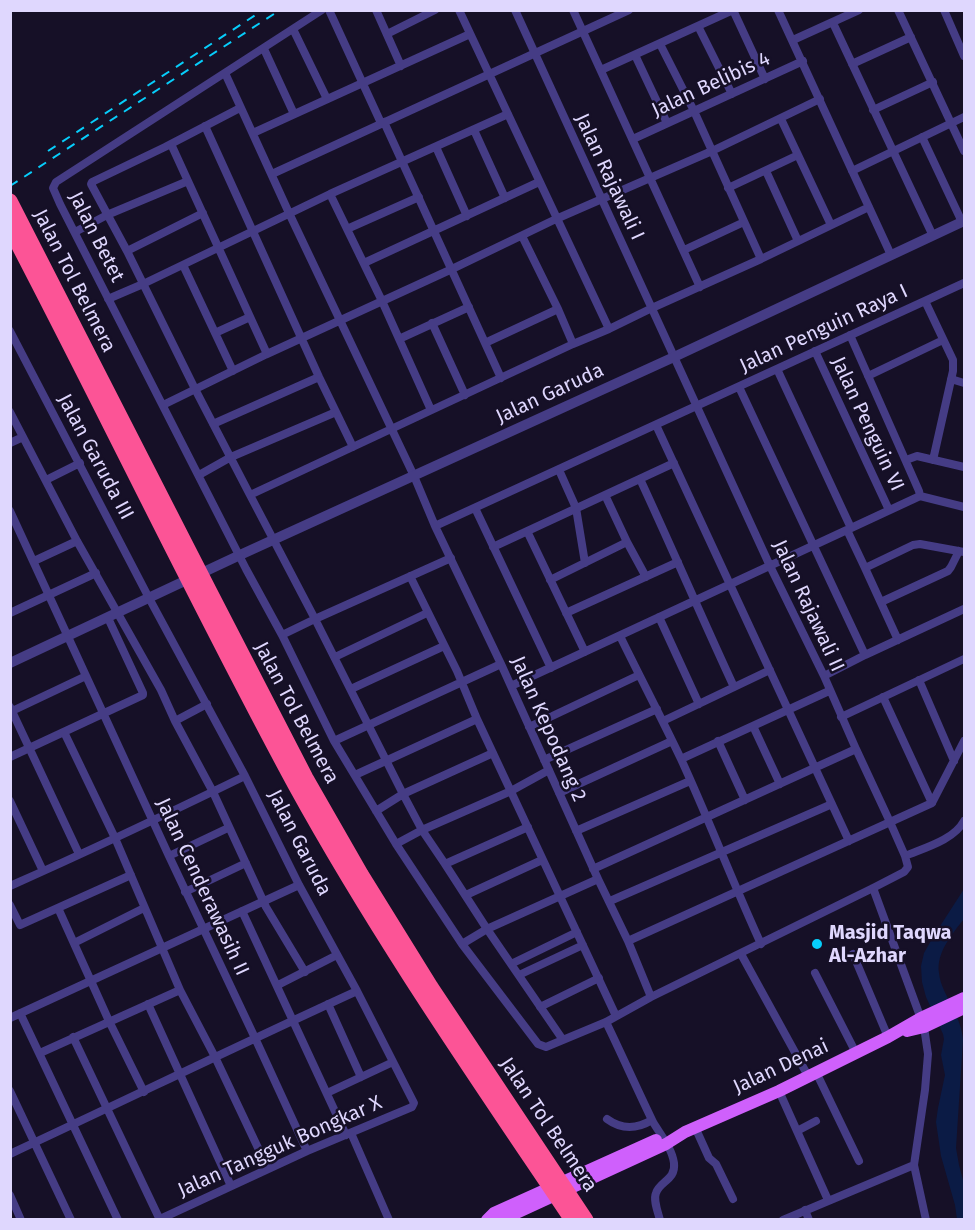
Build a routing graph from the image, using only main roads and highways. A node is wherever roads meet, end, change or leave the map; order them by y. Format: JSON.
{"nodes":[{"id":1,"x":11,"y":203,"type":"edge"},
{"id":2,"x":10,"y":230,"type":"edge"},
{"id":3,"x":184,"y":555,"type":"junction"},
{"id":4,"x":964,"y":1002,"type":"edge"},
{"id":5,"x":664,"y":1141,"type":"junction"},
{"id":6,"x":576,"y":1215,"type":"edge"},
{"id":7,"x":487,"y":1220,"type":"edge"},
{"id":8,"x":501,"y":1220,"type":"edge"}],
"edges":[{"from":1,"to":3,"type":"highway","name":"Jalan Tol Belmera"},
{"from":2,"to":3,"type":"highway","name":"Jalan Tol Belmera"},
{"from":3,"to":6,"type":"highway","name":"Jalan Tol Belmera"},
{"from":4,"to":5,"type":"main road","name":"Jalan Denai"},
{"from":5,"to":7,"type":"main road","name":"Jalan Denai"},
{"from":5,"to":8,"type":"main road","name":"Jalan Denai"}]}
